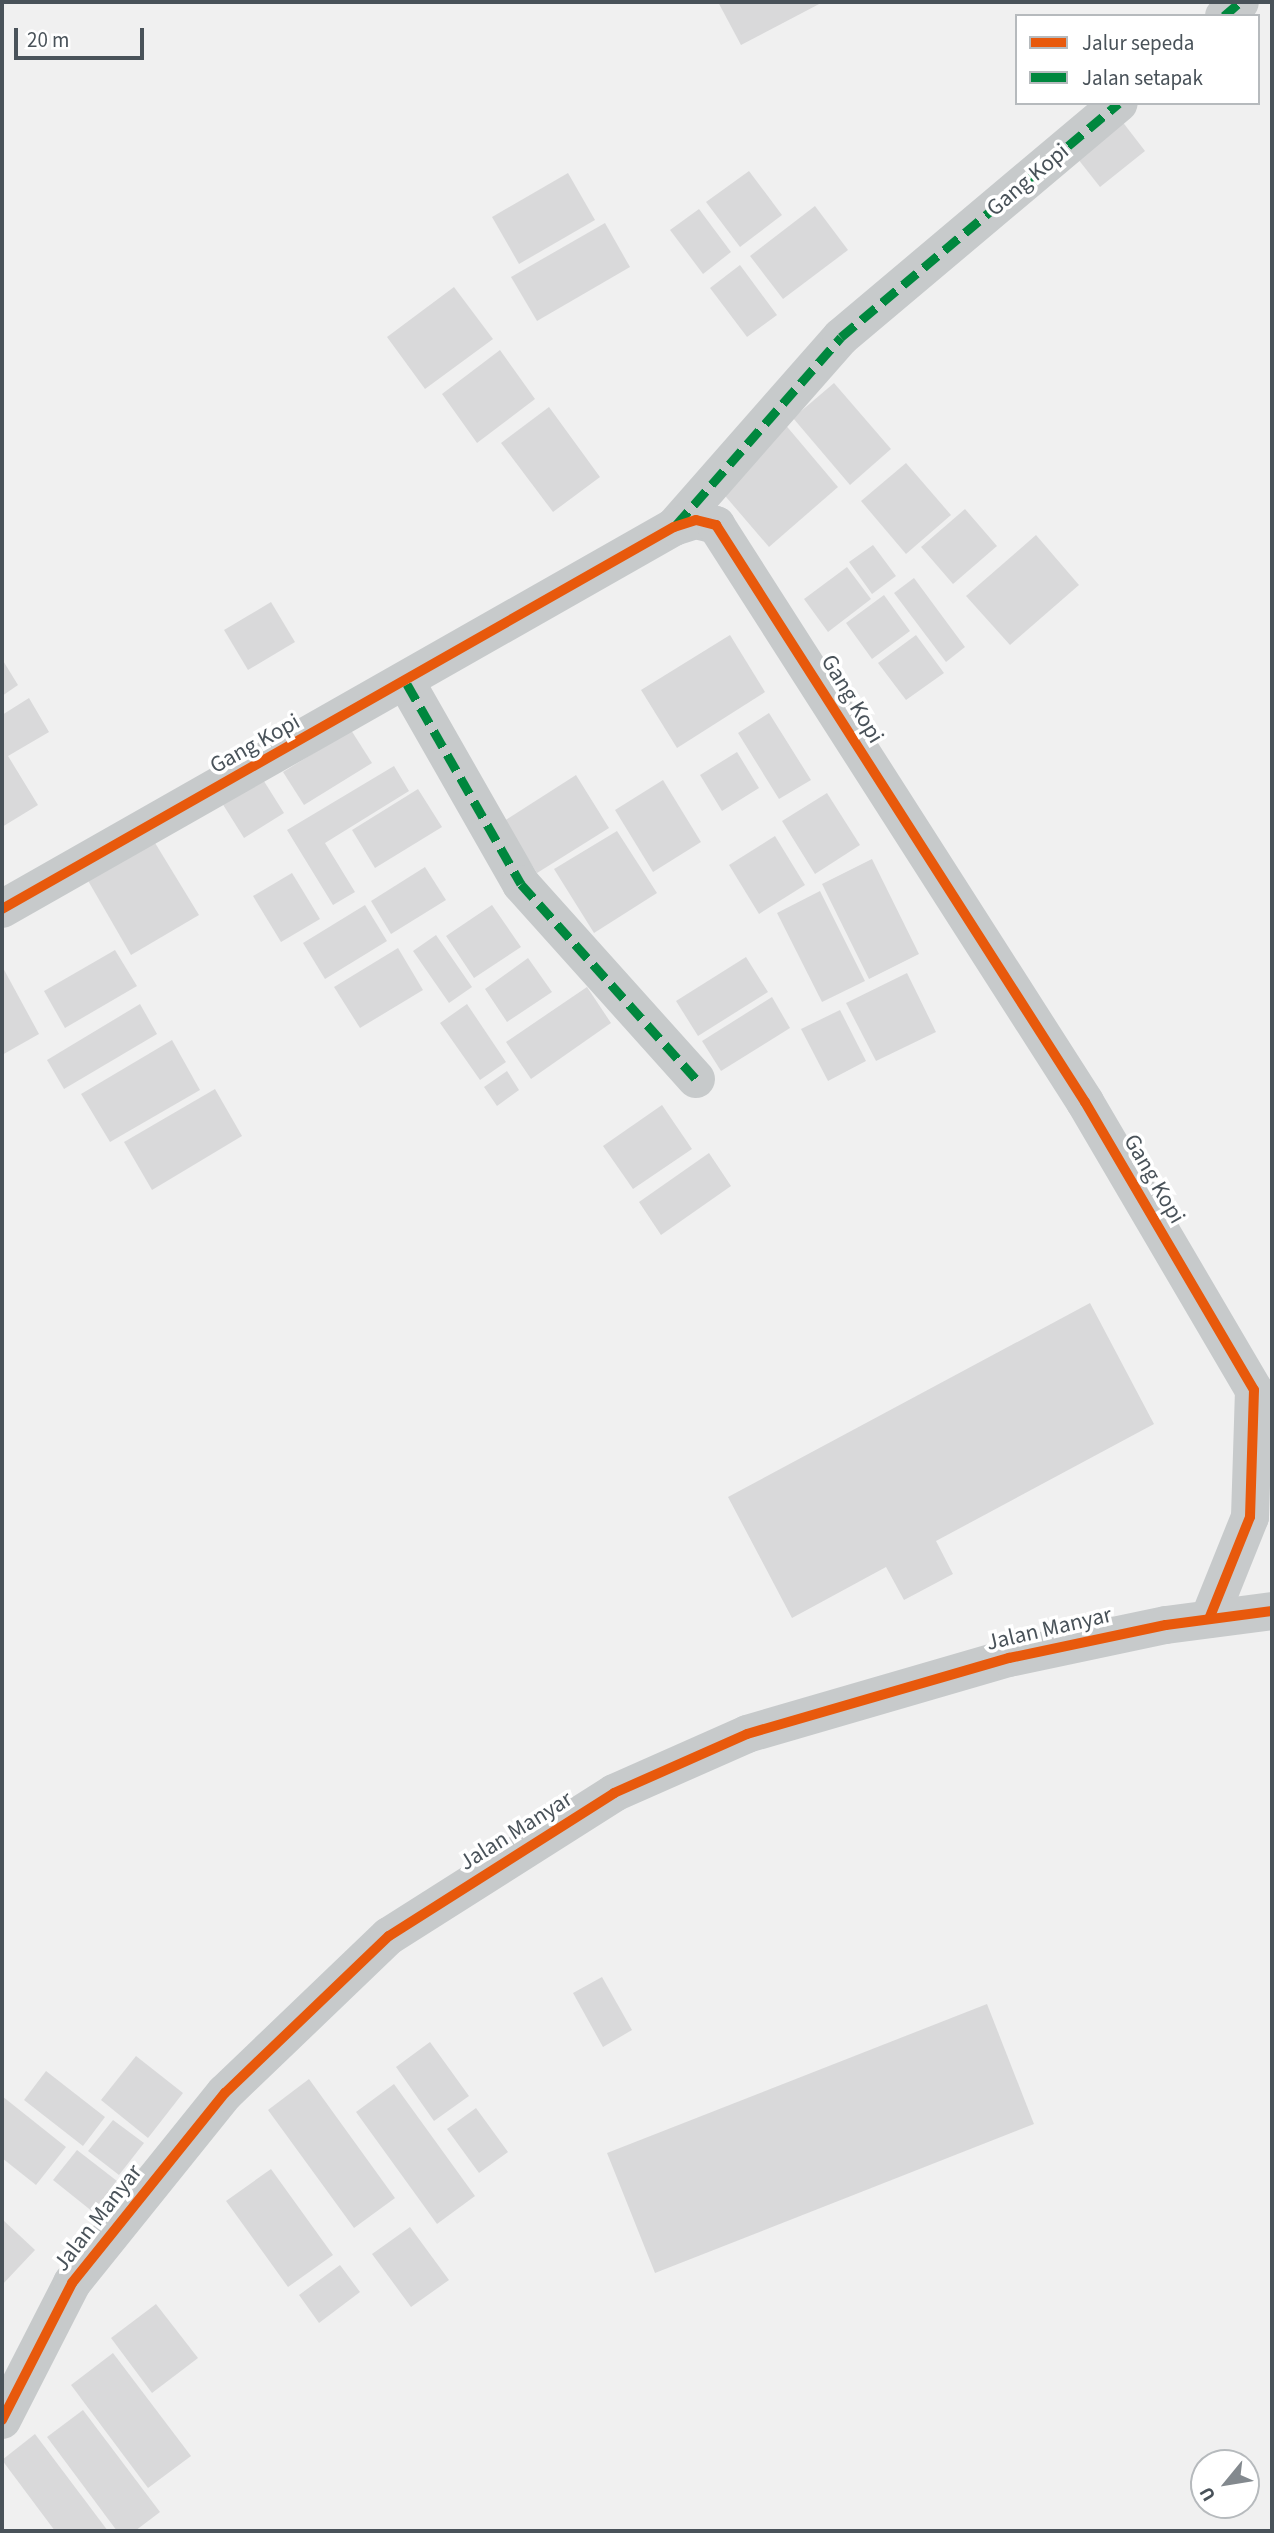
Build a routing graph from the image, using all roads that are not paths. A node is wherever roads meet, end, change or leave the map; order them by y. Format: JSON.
{"nodes":[{"id":1,"x":1240,"y":2,"type":"edge"},
{"id":2,"x":1226,"y":14,"type":"edge"},
{"id":3,"x":1117,"y":105,"type":"edge"},
{"id":4,"x":674,"y":527,"type":"junction"},
{"id":5,"x":407,"y":684,"type":"junction"},
{"id":6,"x":2,"y":909,"type":"edge"},
{"id":7,"x":696,"y":1079,"type":"dead end"},
{"id":8,"x":1272,"y":1611,"type":"edge"},
{"id":9,"x":1209,"y":1619,"type":"junction"},
{"id":10,"x":2,"y":2420,"type":"edge"}],
"edges":[{"from":1,"to":2,"type":"street"},
{"from":3,"to":4,"type":"street","name":"Gang Kopi"},
{"from":4,"to":5,"type":"street","name":"Gang Kopi"},
{"from":4,"to":9,"type":"street","name":"Gang Kopi"},
{"from":5,"to":6,"type":"street","name":"Gang Kopi"},
{"from":5,"to":7,"type":"street"},
{"from":8,"to":9,"type":"street","name":"Jalan Manyar"},
{"from":9,"to":10,"type":"street","name":"Jalan Manyar"}]}
